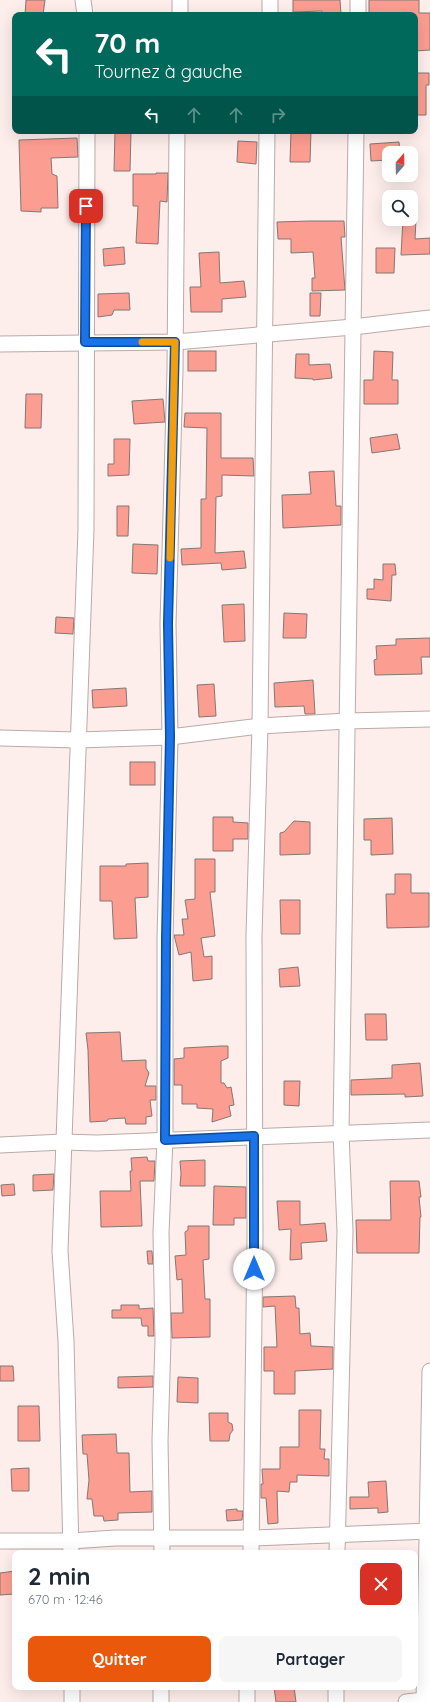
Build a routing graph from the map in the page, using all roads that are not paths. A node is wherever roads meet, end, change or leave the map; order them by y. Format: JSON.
{"nodes":[{"id":1,"x":83,"y":0,"type":"edge"},
{"id":2,"x":180,"y":0,"type":"edge"},
{"id":3,"x":270,"y":0,"type":"edge"},
{"id":4,"x":358,"y":0,"type":"edge"},
{"id":5,"x":85,"y":12,"type":"edge"},
{"id":6,"x":180,"y":12,"type":"edge"},
{"id":7,"x":270,"y":12,"type":"edge"},
{"id":8,"x":358,"y":12,"type":"edge"},
{"id":9,"x":87,"y":134,"type":"edge"},
{"id":10,"x":177,"y":134,"type":"edge"},
{"id":11,"x":267,"y":134,"type":"edge"},
{"id":12,"x":356,"y":134,"type":"edge"},
{"id":13,"x":430,"y":318,"type":"edge"},
{"id":14,"x":353,"y":327,"type":"junction"},
{"id":15,"x":264,"y":335,"type":"junction"},
{"id":16,"x":85,"y":342,"type":"junction"},
{"id":17,"x":175,"y":342,"type":"junction"},
{"id":18,"x":0,"y":344,"type":"edge"},
{"id":19,"x":430,"y":719,"type":"edge"},
{"id":20,"x":347,"y":721,"type":"junction"},
{"id":21,"x":260,"y":726,"type":"junction"},
{"id":22,"x":170,"y":737,"type":"junction"},
{"id":23,"x":0,"y":738,"type":"edge"},
{"id":24,"x":78,"y":740,"type":"junction"},
{"id":25,"x":430,"y":1130,"type":"edge"},
{"id":26,"x":341,"y":1133,"type":"junction"},
{"id":27,"x":254,"y":1136,"type":"junction"},
{"id":28,"x":165,"y":1140,"type":"junction"},
{"id":29,"x":63,"y":1142,"type":"junction"},
{"id":30,"x":0,"y":1145,"type":"edge"},
{"id":31,"x":430,"y":1372,"type":"edge"},
{"id":32,"x":429,"y":1531,"type":"edge"},
{"id":33,"x":337,"y":1534,"type":"junction"},
{"id":34,"x":252,"y":1538,"type":"junction"},
{"id":35,"x":0,"y":1541,"type":"edge"},
{"id":36,"x":162,"y":1546,"type":"edge"},
{"id":37,"x":71,"y":1547,"type":"edge"},
{"id":38,"x":251,"y":1550,"type":"edge"},
{"id":39,"x":337,"y":1550,"type":"edge"},
{"id":40,"x":72,"y":1690,"type":"edge"},
{"id":41,"x":161,"y":1690,"type":"edge"},
{"id":42,"x":247,"y":1690,"type":"edge"},
{"id":43,"x":336,"y":1690,"type":"edge"},
{"id":44,"x":424,"y":1701,"type":"edge"},
{"id":45,"x":72,"y":1702,"type":"edge"},
{"id":46,"x":161,"y":1702,"type":"edge"},
{"id":47,"x":247,"y":1702,"type":"edge"},
{"id":48,"x":337,"y":1702,"type":"edge"},
{"id":49,"x":406,"y":1702,"type":"edge"}],
"edges":[{"from":1,"to":5,"type":"street"},
{"from":2,"to":6,"type":"street"},
{"from":3,"to":7,"type":"street"},
{"from":4,"to":8,"type":"street"},
{"from":9,"to":16,"type":"street"},
{"from":10,"to":17,"type":"street"},
{"from":11,"to":15,"type":"street"},
{"from":12,"to":14,"type":"street"},
{"from":13,"to":14,"type":"street"},
{"from":14,"to":15,"type":"street"},
{"from":14,"to":20,"type":"street"},
{"from":15,"to":17,"type":"street"},
{"from":15,"to":21,"type":"street"},
{"from":16,"to":17,"type":"street"},
{"from":16,"to":18,"type":"street"},
{"from":16,"to":24,"type":"street"},
{"from":17,"to":22,"type":"street"},
{"from":19,"to":20,"type":"street"},
{"from":20,"to":21,"type":"street"},
{"from":20,"to":26,"type":"street"},
{"from":21,"to":22,"type":"street"},
{"from":21,"to":27,"type":"street"},
{"from":22,"to":24,"type":"street"},
{"from":22,"to":28,"type":"street"},
{"from":23,"to":24,"type":"street"},
{"from":24,"to":29,"type":"street"},
{"from":25,"to":26,"type":"street"},
{"from":26,"to":27,"type":"street"},
{"from":26,"to":33,"type":"street"},
{"from":27,"to":28,"type":"street"},
{"from":27,"to":34,"type":"street"},
{"from":28,"to":29,"type":"street"},
{"from":28,"to":36,"type":"street"},
{"from":29,"to":30,"type":"street"},
{"from":29,"to":37,"type":"street"},
{"from":31,"to":32,"type":"street"},
{"from":32,"to":33,"type":"street"},
{"from":32,"to":44,"type":"street"},
{"from":33,"to":34,"type":"street"},
{"from":33,"to":39,"type":"street"},
{"from":34,"to":36,"type":"street"},
{"from":34,"to":38,"type":"street"},
{"from":35,"to":37,"type":"street"},
{"from":36,"to":37,"type":"street"},
{"from":40,"to":45,"type":"street"},
{"from":41,"to":46,"type":"street"},
{"from":42,"to":47,"type":"street"},
{"from":43,"to":48,"type":"street"},
{"from":44,"to":49,"type":"street"}]}
